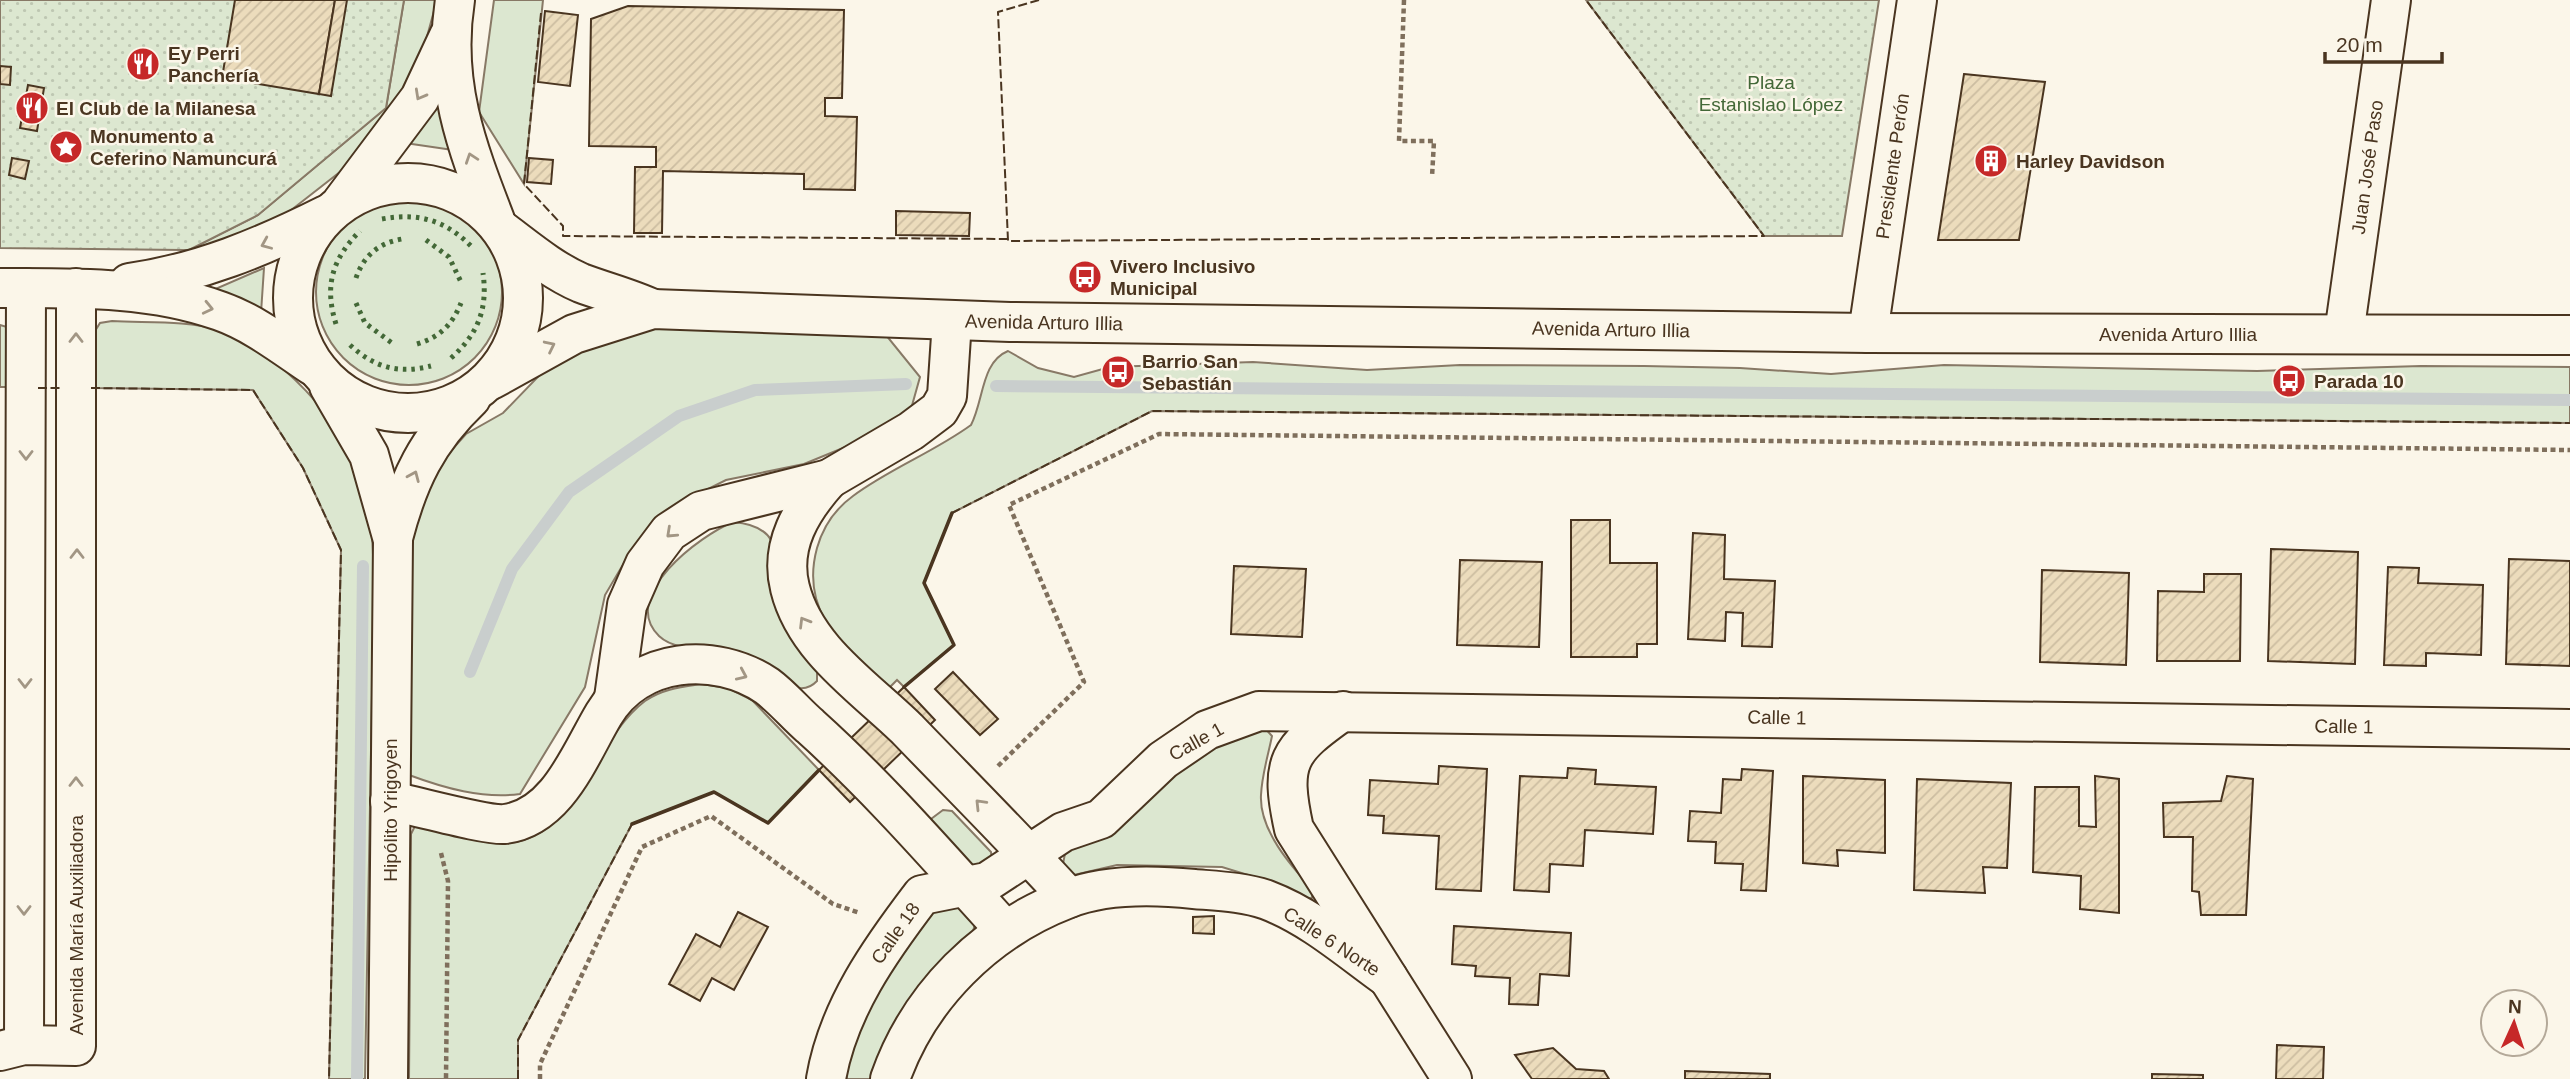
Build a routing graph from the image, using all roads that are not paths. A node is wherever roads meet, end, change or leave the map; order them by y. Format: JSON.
{"nodes":[{"id":1,"x":1917,"y":0,"type":"edge"},
{"id":2,"x":2391,"y":0,"type":"edge"},
{"id":3,"x":452,"y":17,"type":"edge"},
{"id":4,"x":334,"y":209,"type":"junction"},
{"id":5,"x":500,"y":227,"type":"junction"},
{"id":6,"x":13,"y":288,"type":"edge"},
{"id":7,"x":84,"y":288,"type":"junction"},
{"id":8,"x":653,"y":309,"type":"junction"},
{"id":9,"x":952,"y":320,"type":"junction"},
{"id":10,"x":1868,"y":333,"type":"junction"},
{"id":11,"x":2344,"y":334,"type":"junction"},
{"id":12,"x":2570,"y":335,"type":"edge"},
{"id":13,"x":319,"y":373,"type":"junction"},
{"id":14,"x":486,"y":384,"type":"junction"},
{"id":15,"x":830,"y":479,"type":"junction"},
{"id":16,"x":730,"y":502,"type":"junction"},
{"id":17,"x":393,"y":540,"type":"junction"},
{"id":18,"x":789,"y":551,"type":"junction"},
{"id":19,"x":627,"y":605,"type":"junction"},
{"id":20,"x":680,"y":664,"type":"junction"},
{"id":21,"x":848,"y":674,"type":"junction"},
{"id":22,"x":614,"y":698,"type":"junction"},
{"id":23,"x":1343,"y":711,"type":"junction"},
{"id":24,"x":794,"y":712,"type":"junction"},
{"id":25,"x":2570,"y":729,"type":"edge"},
{"id":26,"x":390,"y":801,"type":"junction"},
{"id":27,"x":1028,"y":853,"type":"junction"},
{"id":28,"x":964,"y":885,"type":"junction"},
{"id":29,"x":1069,"y":898,"type":"junction"},
{"id":30,"x":1004,"y":929,"type":"junction"},
{"id":31,"x":1388,"y":978,"type":"junction"},
{"id":32,"x":12,"y":1048,"type":"edge"},
{"id":33,"x":388,"y":1079,"type":"edge"},
{"id":34,"x":826,"y":1079,"type":"edge"},
{"id":35,"x":890,"y":1079,"type":"edge"},
{"id":36,"x":1452,"y":1079,"type":"edge"}],
"edges":[{"from":1,"to":10,"type":"street","name":"Presidente Perón"},
{"from":2,"to":11,"type":"street","name":"Juan José Paso"},
{"from":3,"to":4,"type":"street","one_way":true},
{"from":5,"to":3,"type":"street","one_way":true},
{"from":4,"to":5,"type":"street"},
{"from":4,"to":7,"type":"street","one_way":true},
{"from":4,"to":13,"type":"street"},
{"from":5,"to":8,"type":"street","name":"Avenida Arturo Illia"},
{"from":5,"to":14,"type":"street"},
{"from":6,"to":7,"type":"street"},
{"from":6,"to":32,"type":"street","name":"Avenida María Auxiliadora","one_way":true},
{"from":7,"to":13,"type":"street","one_way":true},
{"from":32,"to":7,"type":"street","name":"Avenida María Auxiliadora","one_way":true},
{"from":8,"to":9,"type":"street","name":"Avenida Arturo Illia"},
{"from":14,"to":8,"type":"street","name":"Avenida Arturo Illia","one_way":true},
{"from":9,"to":10,"type":"street","name":"Avenida Arturo Illia"},
{"from":9,"to":15,"type":"street"},
{"from":10,"to":11,"type":"street","name":"Avenida Arturo Illia"},
{"from":11,"to":12,"type":"street","name":"Avenida Arturo Illia"},
{"from":13,"to":14,"type":"street"},
{"from":13,"to":17,"type":"street","name":"Hipólito Yrigoyen"},
{"from":17,"to":14,"type":"street","name":"Hipólito Yrigoyen","one_way":true},
{"from":15,"to":16,"type":"street"},
{"from":15,"to":18,"type":"street"},
{"from":16,"to":18,"type":"street"},
{"from":16,"to":19,"type":"street","one_way":true},
{"from":17,"to":26,"type":"street","name":"Hipólito Yrigoyen"},
{"from":21,"to":18,"type":"street","one_way":true},
{"from":19,"to":20,"type":"street"},
{"from":19,"to":22,"type":"street"},
{"from":20,"to":22,"type":"street"},
{"from":20,"to":24,"type":"street","one_way":true},
{"from":21,"to":24,"type":"street"},
{"from":27,"to":21,"type":"street","one_way":true},
{"from":22,"to":26,"type":"street"},
{"from":23,"to":25,"type":"street","name":"Calle 1"},
{"from":23,"to":27,"type":"street","name":"Calle 1"},
{"from":23,"to":31,"type":"street","name":"Calle 6 Norte"},
{"from":24,"to":28,"type":"street"},
{"from":26,"to":33,"type":"street","name":"Hipólito Yrigoyen"},
{"from":27,"to":28,"type":"street","name":"Calle 18"},
{"from":27,"to":29,"type":"street"},
{"from":28,"to":30,"type":"street"},
{"from":28,"to":34,"type":"street","name":"Calle 18"},
{"from":29,"to":30,"type":"street","name":"Calle 6 Norte"},
{"from":29,"to":31,"type":"street","name":"Calle 6 Norte"},
{"from":30,"to":35,"type":"street","name":"Calle 6 Norte"},
{"from":31,"to":36,"type":"street","name":"Calle 6 Norte"}]}
